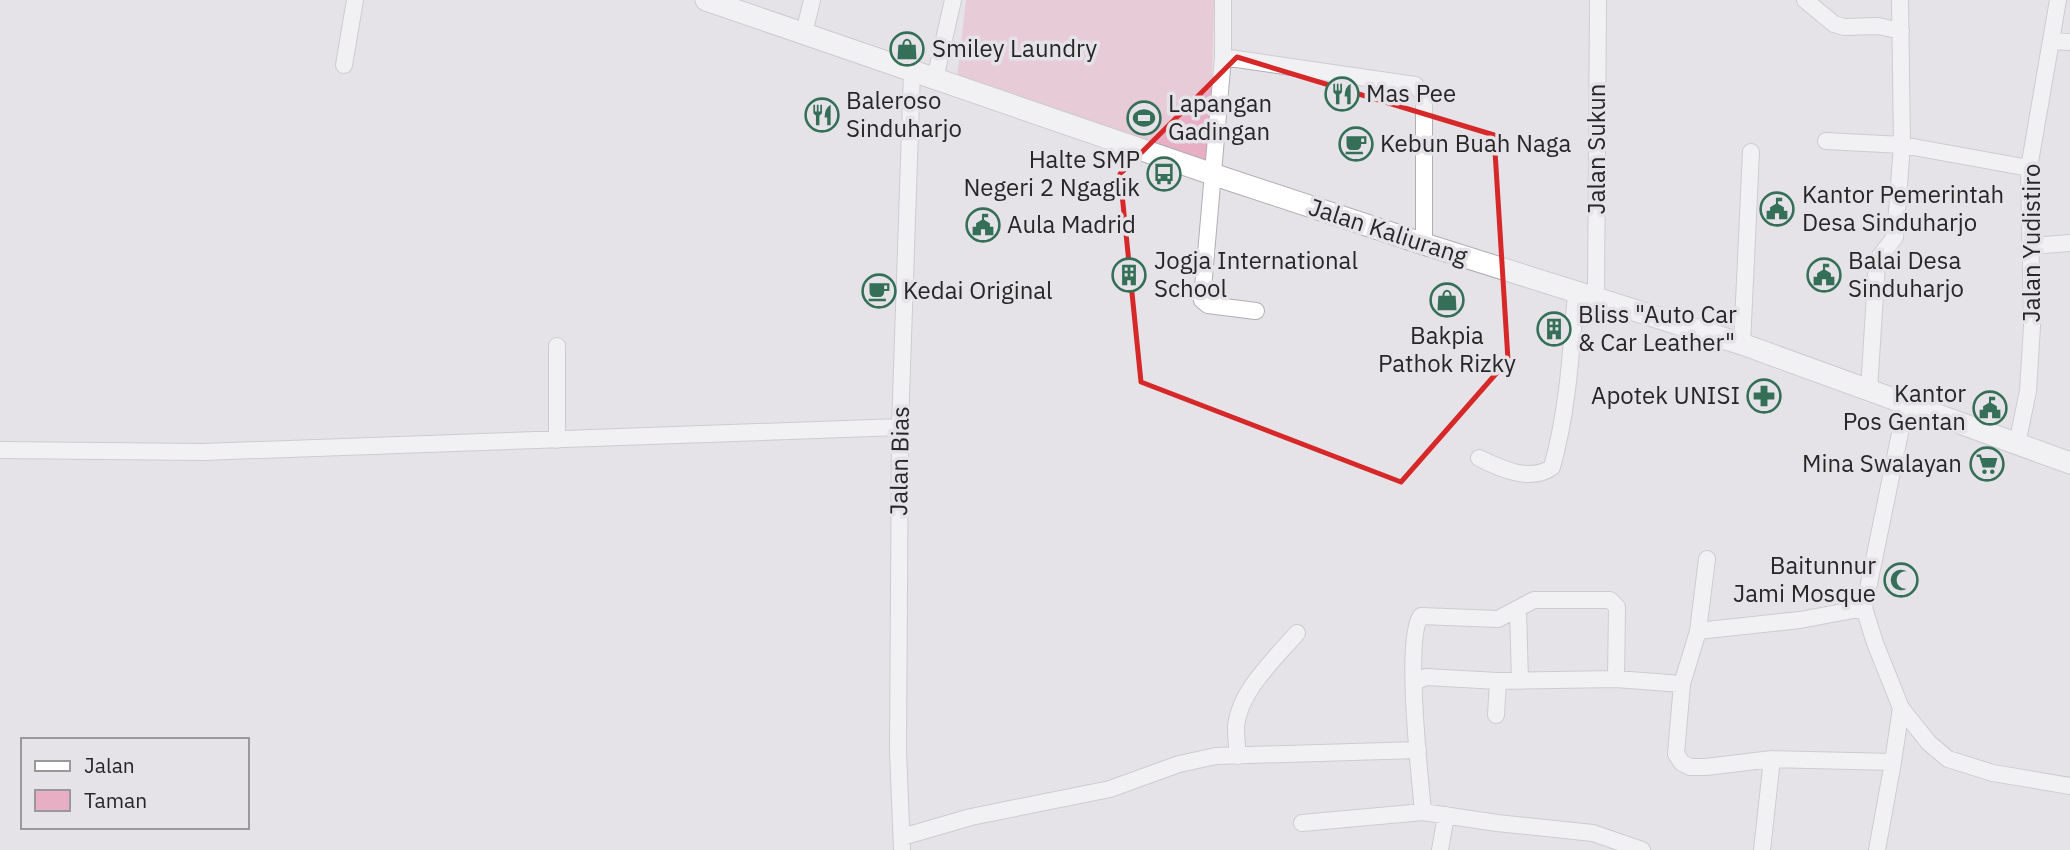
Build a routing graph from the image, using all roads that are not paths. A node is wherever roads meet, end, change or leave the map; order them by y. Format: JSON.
{"nodes":[{"id":1,"x":355,"y":0,"type":"edge"},
{"id":2,"x":706,"y":0,"type":"edge"},
{"id":3,"x":812,"y":0,"type":"edge"},
{"id":4,"x":953,"y":0,"type":"edge"},
{"id":5,"x":1223,"y":0,"type":"edge"},
{"id":6,"x":1598,"y":0,"type":"edge"},
{"id":7,"x":1805,"y":0,"type":"edge"},
{"id":8,"x":1900,"y":0,"type":"edge"},
{"id":9,"x":2058,"y":0,"type":"edge"},
{"id":10,"x":1901,"y":31,"type":"junction"},
{"id":11,"x":804,"y":33,"type":"junction"},
{"id":12,"x":2051,"y":41,"type":"junction"},
{"id":13,"x":2070,"y":42,"type":"edge"},
{"id":14,"x":1223,"y":57,"type":"junction"},
{"id":15,"x":344,"y":65,"type":"dead end"},
{"id":16,"x":912,"y":71,"type":"junction"},
{"id":17,"x":935,"y":79,"type":"junction"},
{"id":18,"x":1826,"y":141,"type":"dead end"},
{"id":19,"x":1902,"y":145,"type":"junction"},
{"id":20,"x":1751,"y":152,"type":"dead end"},
{"id":21,"x":2029,"y":168,"type":"junction"},
{"id":22,"x":1211,"y":173,"type":"junction"},
{"id":23,"x":2070,"y":243,"type":"edge"},
{"id":24,"x":1424,"y":244,"type":"junction"},
{"id":25,"x":2032,"y":246,"type":"junction"},
{"id":26,"x":1586,"y":296,"type":"junction"},
{"id":27,"x":1256,"y":312,"type":"dead end"},
{"id":28,"x":1742,"y":344,"type":"junction"},
{"id":29,"x":552,"y":346,"type":"dead end"},
{"id":30,"x":1868,"y":390,"type":"junction"},
{"id":31,"x":1906,"y":404,"type":"junction"},
{"id":32,"x":900,"y":427,"type":"junction"},
{"id":33,"x":552,"y":440,"type":"junction"},
{"id":34,"x":2017,"y":444,"type":"junction"},
{"id":35,"x":0,"y":450,"type":"edge"},
{"id":36,"x":1479,"y":458,"type":"dead end"},
{"id":37,"x":2070,"y":463,"type":"edge"},
{"id":38,"x":1707,"y":559,"type":"dead end"},
{"id":39,"x":1864,"y":608,"type":"junction"},
{"id":40,"x":1518,"y":609,"type":"junction"},
{"id":41,"x":1698,"y":631,"type":"junction"},
{"id":42,"x":1297,"y":633,"type":"dead end"},
{"id":43,"x":1616,"y":679,"type":"junction"},
{"id":44,"x":1498,"y":681,"type":"junction"},
{"id":45,"x":1520,"y":681,"type":"junction"},
{"id":46,"x":1415,"y":682,"type":"junction"},
{"id":47,"x":1682,"y":684,"type":"junction"},
{"id":48,"x":1901,"y":708,"type":"junction"},
{"id":49,"x":1496,"y":715,"type":"dead end"},
{"id":50,"x":1418,"y":750,"type":"junction"},
{"id":51,"x":1238,"y":756,"type":"junction"},
{"id":52,"x":1772,"y":759,"type":"junction"},
{"id":53,"x":1894,"y":762,"type":"junction"},
{"id":54,"x":2070,"y":786,"type":"edge"},
{"id":55,"x":1423,"y":812,"type":"junction"},
{"id":56,"x":1446,"y":815,"type":"junction"},
{"id":57,"x":1302,"y":823,"type":"dead end"},
{"id":58,"x":902,"y":843,"type":"edge"},
{"id":59,"x":1440,"y":850,"type":"edge"},
{"id":60,"x":1642,"y":850,"type":"edge"},
{"id":61,"x":1762,"y":850,"type":"edge"},
{"id":62,"x":1877,"y":850,"type":"edge"}],
"edges":[{"from":1,"to":15,"type":"street"},
{"from":2,"to":11,"type":"main road","name":"Jalan Kaliurang"},
{"from":3,"to":11,"type":"street"},
{"from":4,"to":17,"type":"street"},
{"from":5,"to":14,"type":"street"},
{"from":6,"to":26,"type":"street","name":"Jalan Sukun"},
{"from":7,"to":10,"type":"street"},
{"from":8,"to":10,"type":"street"},
{"from":9,"to":12,"type":"street","name":"Jalan Yudistiro"},
{"from":10,"to":19,"type":"street"},
{"from":11,"to":16,"type":"main road","name":"Jalan Kaliurang"},
{"from":12,"to":13,"type":"street"},
{"from":12,"to":21,"type":"street","name":"Jalan Yudistiro"},
{"from":14,"to":22,"type":"street"},
{"from":14,"to":24,"type":"street"},
{"from":16,"to":17,"type":"main road","name":"Jalan Kaliurang"},
{"from":16,"to":32,"type":"street","name":"Jalan Bias"},
{"from":17,"to":22,"type":"main road","name":"Jalan Kaliurang"},
{"from":18,"to":19,"type":"street"},
{"from":19,"to":21,"type":"street"},
{"from":19,"to":30,"type":"street"},
{"from":20,"to":28,"type":"street"},
{"from":21,"to":25,"type":"street","name":"Jalan Yudistiro"},
{"from":22,"to":24,"type":"main road","name":"Jalan Kaliurang"},
{"from":22,"to":27,"type":"street"},
{"from":23,"to":25,"type":"street"},
{"from":24,"to":26,"type":"main road","name":"Jalan Kaliurang"},
{"from":25,"to":34,"type":"street","name":"Jalan Yudistiro"},
{"from":26,"to":28,"type":"main road","name":"Jalan Kaliurang"},
{"from":26,"to":36,"type":"street","name":"Jalan Sukun"},
{"from":28,"to":30,"type":"main road","name":"Jalan Kaliurang"},
{"from":29,"to":33,"type":"street"},
{"from":30,"to":31,"type":"main road","name":"Jalan Kaliurang"},
{"from":31,"to":34,"type":"main road","name":"Jalan Kaliurang"},
{"from":31,"to":39,"type":"street"},
{"from":32,"to":33,"type":"street"},
{"from":32,"to":58,"type":"street","name":"Jalan Bias"},
{"from":33,"to":35,"type":"street"},
{"from":34,"to":37,"type":"main road","name":"Jalan Kaliurang"},
{"from":38,"to":41,"type":"street"},
{"from":39,"to":41,"type":"street"},
{"from":39,"to":48,"type":"street"},
{"from":40,"to":43,"type":"street"},
{"from":40,"to":45,"type":"street"},
{"from":40,"to":46,"type":"street"},
{"from":41,"to":47,"type":"street"},
{"from":42,"to":51,"type":"street"},
{"from":43,"to":45,"type":"street"},
{"from":43,"to":47,"type":"street"},
{"from":44,"to":45,"type":"street"},
{"from":44,"to":46,"type":"street"},
{"from":44,"to":49,"type":"street"},
{"from":46,"to":50,"type":"street"},
{"from":47,"to":52,"type":"street"},
{"from":48,"to":53,"type":"street"},
{"from":48,"to":54,"type":"street"},
{"from":50,"to":51,"type":"street"},
{"from":50,"to":55,"type":"street"},
{"from":51,"to":58,"type":"street"},
{"from":52,"to":53,"type":"street"},
{"from":52,"to":61,"type":"street"},
{"from":53,"to":62,"type":"street"},
{"from":55,"to":56,"type":"street"},
{"from":55,"to":57,"type":"street"},
{"from":56,"to":59,"type":"street"},
{"from":56,"to":60,"type":"street"}]}
